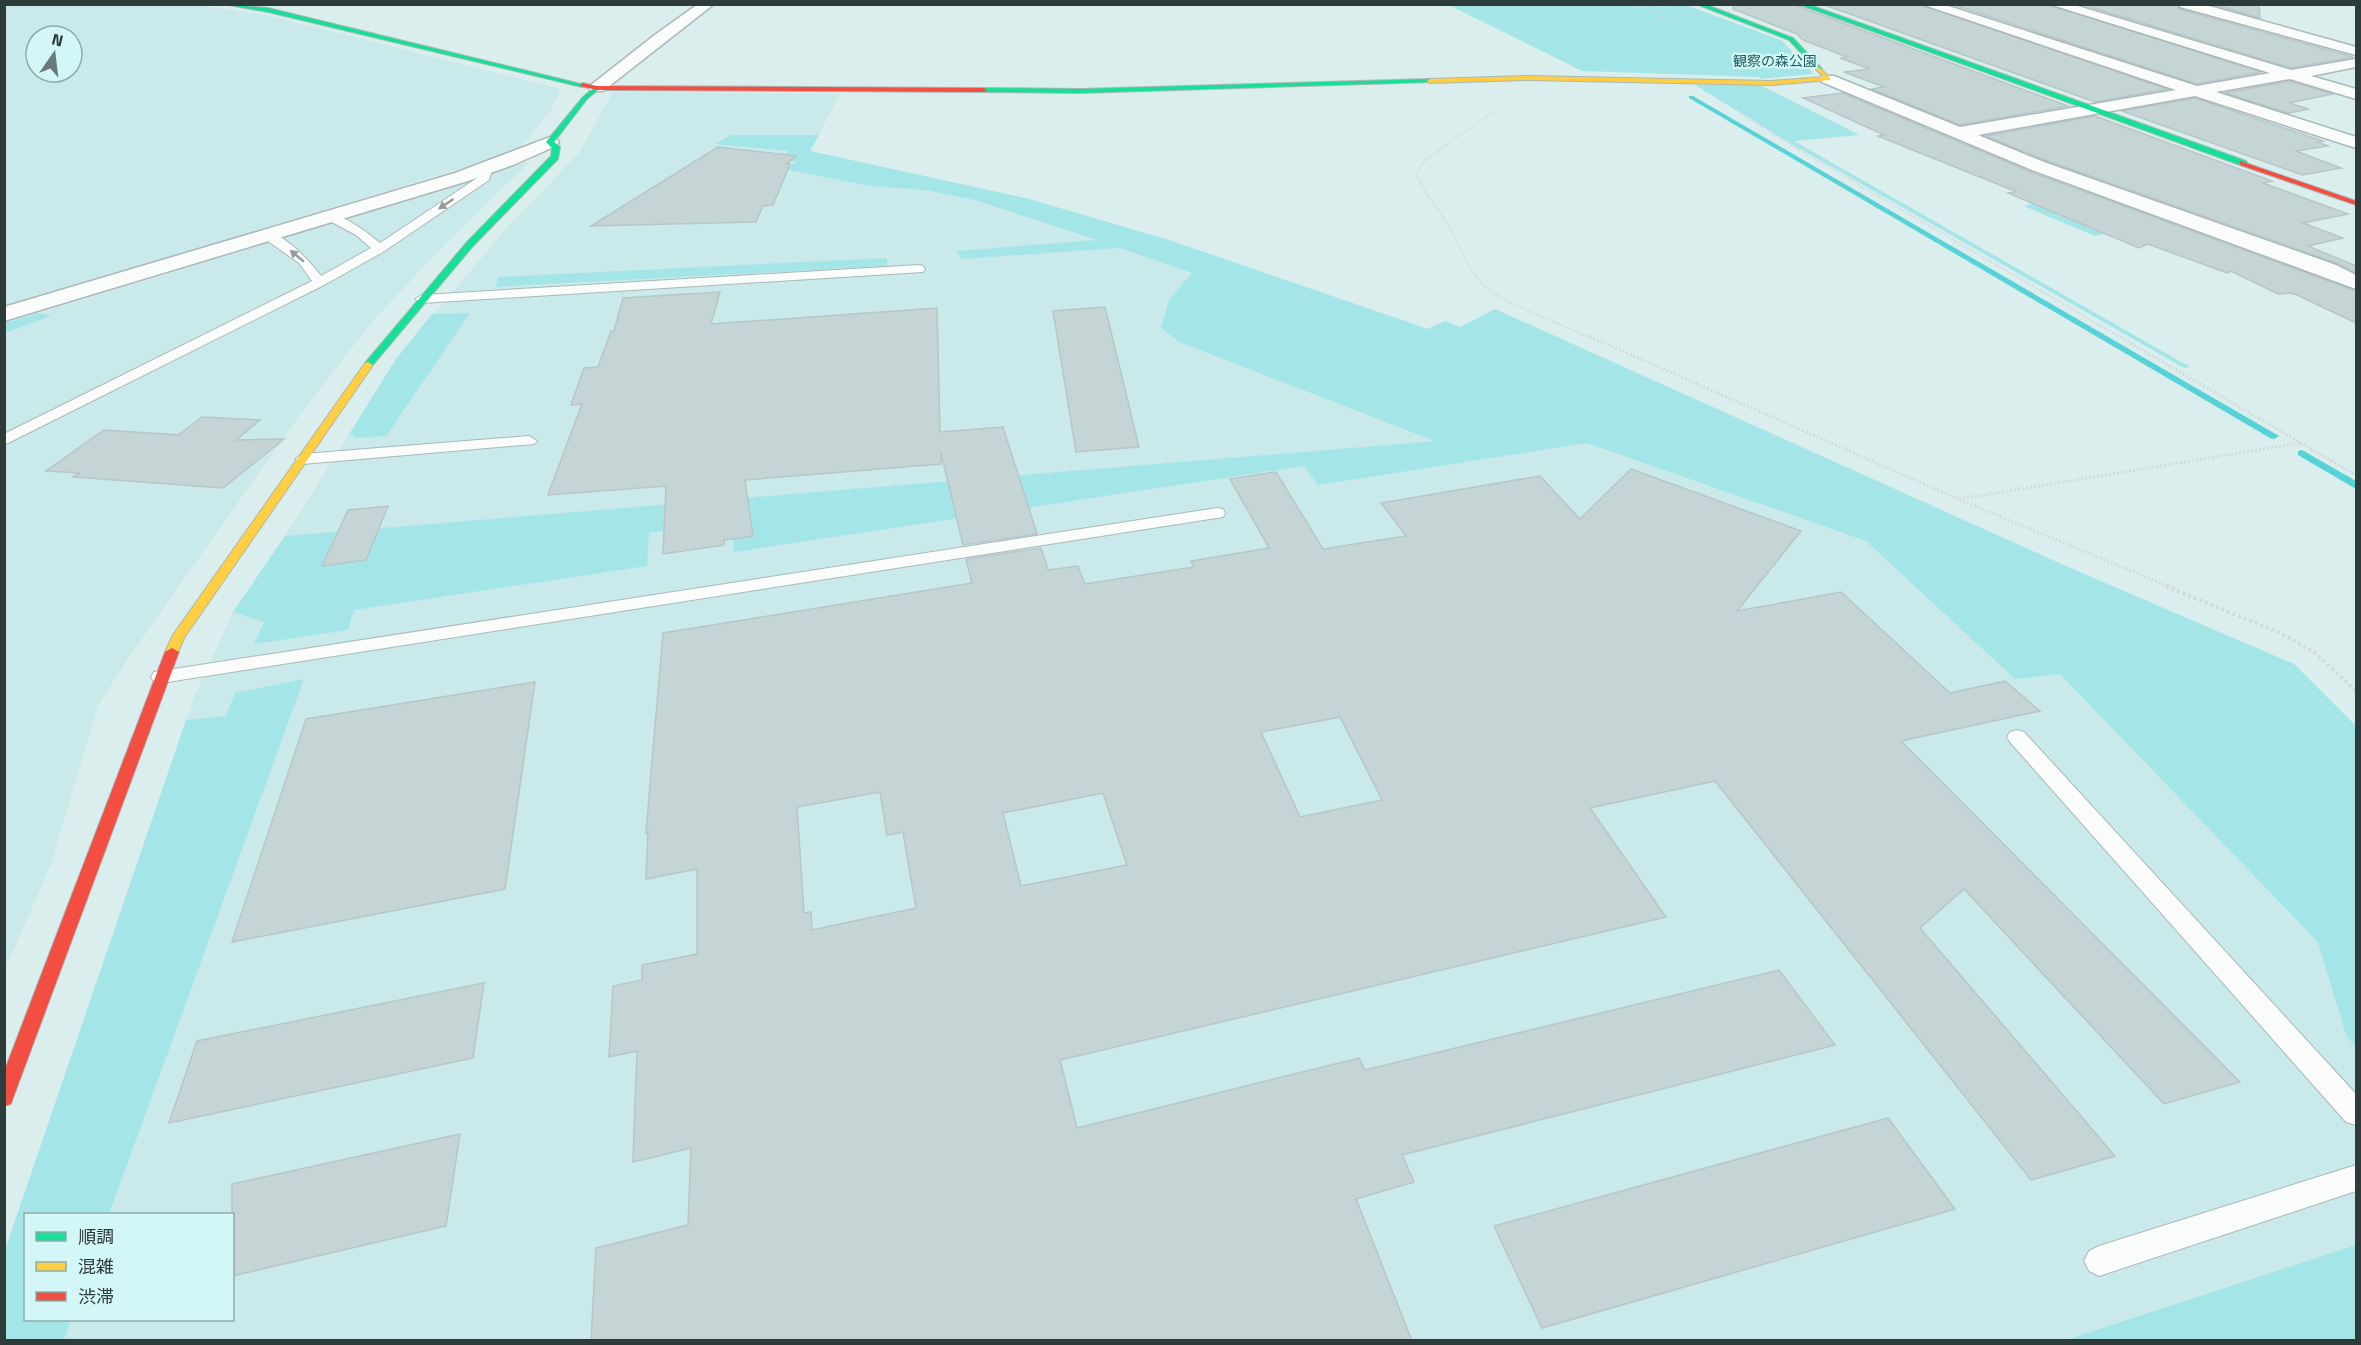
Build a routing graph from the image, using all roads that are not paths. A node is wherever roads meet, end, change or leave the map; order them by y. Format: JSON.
{"nodes":[{"id":1,"x":225,"y":4,"type":"edge"},
{"id":2,"x":708,"y":4,"type":"edge"},
{"id":3,"x":1698,"y":4,"type":"edge"},
{"id":4,"x":1800,"y":4,"type":"edge"},
{"id":5,"x":1927,"y":4,"type":"edge"},
{"id":6,"x":2055,"y":4,"type":"edge"},
{"id":7,"x":2185,"y":4,"type":"edge"},
{"id":8,"x":2356,"y":51,"type":"edge"},
{"id":9,"x":2356,"y":63,"type":"edge"},
{"id":10,"x":2290,"y":74,"type":"junction"},
{"id":11,"x":1828,"y":79,"type":"junction"},
{"id":12,"x":597,"y":88,"type":"junction"},
{"id":13,"x":2196,"y":91,"type":"junction"},
{"id":14,"x":2356,"y":94,"type":"edge"},
{"id":15,"x":2096,"y":109,"type":"junction"},
{"id":16,"x":1958,"y":133,"type":"junction"},
{"id":17,"x":550,"y":142,"type":"junction"},
{"id":18,"x":2356,"y":143,"type":"edge"},
{"id":19,"x":489,"y":167,"type":"junction"},
{"id":20,"x":2356,"y":203,"type":"edge"},
{"id":21,"x":330,"y":217,"type":"junction"},
{"id":22,"x":269,"y":236,"type":"junction"},
{"id":23,"x":379,"y":249,"type":"junction"},
{"id":24,"x":920,"y":268,"type":"dead end"},
{"id":25,"x":319,"y":282,"type":"junction"},
{"id":26,"x":2356,"y":283,"type":"edge"},
{"id":27,"x":422,"y":300,"type":"junction"},
{"id":28,"x":4,"y":314,"type":"edge"},
{"id":29,"x":4,"y":440,"type":"edge"},
{"id":30,"x":529,"y":441,"type":"dead end"},
{"id":31,"x":303,"y":459,"type":"junction"},
{"id":32,"x":1217,"y":513,"type":"dead end"},
{"id":33,"x":161,"y":677,"type":"junction"},
{"id":34,"x":2017,"y":737,"type":"dead end"},
{"id":35,"x":4,"y":1098,"type":"edge"},
{"id":36,"x":2356,"y":1113,"type":"edge"},
{"id":37,"x":2356,"y":1178,"type":"edge"},
{"id":38,"x":2099,"y":1261,"type":"dead end"}],
"edges":[{"from":1,"to":12,"type":"street"},
{"from":2,"to":12,"type":"street"},
{"from":3,"to":11,"type":"street"},
{"from":4,"to":15,"type":"street"},
{"from":5,"to":13,"type":"street"},
{"from":6,"to":10,"type":"street"},
{"from":7,"to":8,"type":"street"},
{"from":9,"to":10,"type":"street"},
{"from":10,"to":13,"type":"street"},
{"from":10,"to":14,"type":"street"},
{"from":11,"to":12,"type":"street"},
{"from":11,"to":16,"type":"street"},
{"from":12,"to":17,"type":"street"},
{"from":13,"to":15,"type":"street"},
{"from":13,"to":18,"type":"street"},
{"from":15,"to":16,"type":"street"},
{"from":15,"to":20,"type":"street"},
{"from":16,"to":26,"type":"street"},
{"from":17,"to":19,"type":"street"},
{"from":17,"to":27,"type":"street"},
{"from":19,"to":21,"type":"street"},
{"from":19,"to":23,"type":"lane","one_way":true},
{"from":21,"to":22,"type":"street"},
{"from":21,"to":23,"type":"lane"},
{"from":25,"to":22,"type":"lane","one_way":true},
{"from":22,"to":28,"type":"street"},
{"from":23,"to":25,"type":"lane"},
{"from":24,"to":27,"type":"lane"},
{"from":25,"to":29,"type":"lane"},
{"from":27,"to":31,"type":"street"},
{"from":30,"to":31,"type":"lane"},
{"from":31,"to":33,"type":"street"},
{"from":32,"to":33,"type":"lane"},
{"from":33,"to":35,"type":"street"},
{"from":34,"to":36,"type":"lane"},
{"from":37,"to":38,"type":"lane"}]}
